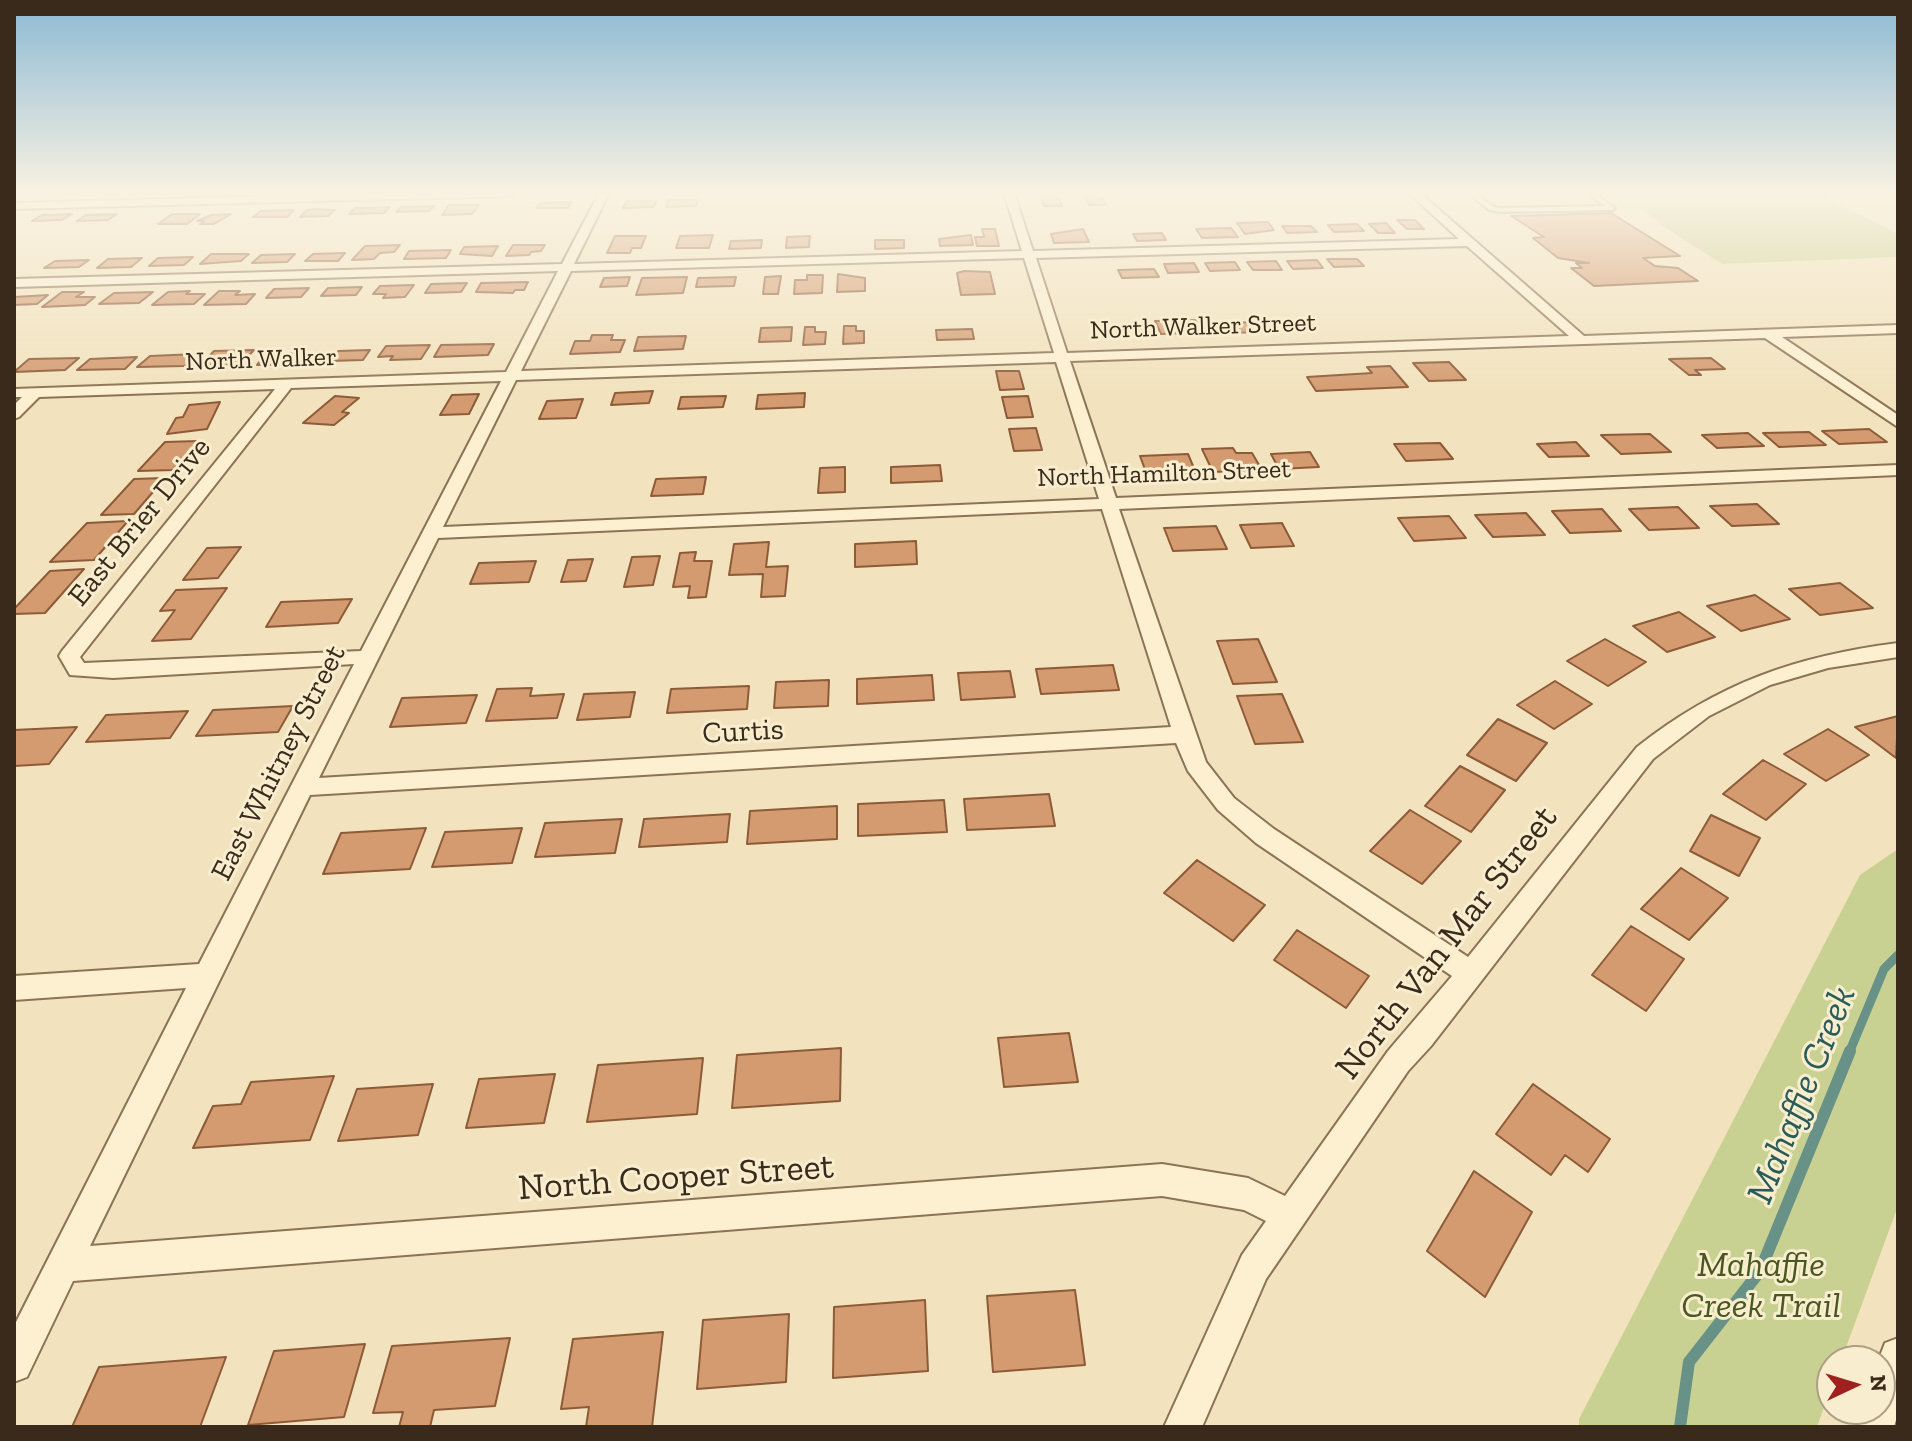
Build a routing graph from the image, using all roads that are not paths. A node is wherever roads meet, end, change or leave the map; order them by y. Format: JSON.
{"nodes":[{"id":1,"x":569,"y":260,"type":"edge"},
{"id":2,"x":842,"y":260,"type":"edge"},
{"id":3,"x":1031,"y":260,"type":"edge"},
{"id":4,"x":1491,"y":260,"type":"edge"},
{"id":5,"x":565,"y":268,"type":"junction"},
{"id":6,"x":14,"y":283,"type":"edge"},
{"id":7,"x":1898,"y":329,"type":"edge"},
{"id":8,"x":1767,"y":333,"type":"junction"},
{"id":9,"x":1579,"y":338,"type":"junction"},
{"id":10,"x":1061,"y":356,"type":"junction"},
{"id":11,"x":511,"y":375,"type":"junction"},
{"id":12,"x":287,"y":383,"type":"junction"},
{"id":13,"x":35,"y":392,"type":"junction"},
{"id":14,"x":14,"y":393,"type":"edge"},
{"id":15,"x":14,"y":414,"type":"edge"},
{"id":16,"x":1898,"y":422,"type":"edge"},
{"id":17,"x":1898,"y":470,"type":"edge"},
{"id":18,"x":1109,"y":504,"type":"junction"},
{"id":19,"x":432,"y":533,"type":"junction"},
{"id":20,"x":1898,"y":650,"type":"edge"},
{"id":21,"x":368,"y":657,"type":"junction"},
{"id":22,"x":1184,"y":734,"type":"junction"},
{"id":23,"x":305,"y":787,"type":"junction"},
{"id":24,"x":1470,"y":973,"type":"junction"},
{"id":25,"x":207,"y":975,"type":"junction"},
{"id":26,"x":14,"y":988,"type":"edge"},
{"id":27,"x":1288,"y":1215,"type":"junction"},
{"id":28,"x":64,"y":1265,"type":"junction"},
{"id":29,"x":1898,"y":1356,"type":"edge"},
{"id":30,"x":14,"y":1364,"type":"edge"},
{"id":31,"x":1183,"y":1427,"type":"edge"},
{"id":32,"x":1875,"y":1427,"type":"edge"}],
"edges":[{"from":1,"to":5,"type":"street","name":"East Whitney Street"},
{"from":2,"to":5,"type":"street"},
{"from":3,"to":10,"type":"street"},
{"from":4,"to":9,"type":"street"},
{"from":5,"to":6,"type":"street"},
{"from":5,"to":11,"type":"street","name":"East Whitney Street"},
{"from":7,"to":8,"type":"street","name":"North Walker Street"},
{"from":8,"to":9,"type":"street","name":"North Walker Street"},
{"from":8,"to":16,"type":"street"},
{"from":9,"to":10,"type":"street","name":"North Walker Street"},
{"from":10,"to":11,"type":"street","name":"North Walker Street"},
{"from":10,"to":18,"type":"street"},
{"from":11,"to":12,"type":"street","name":"North Walker"},
{"from":11,"to":19,"type":"street","name":"East Whitney Street"},
{"from":12,"to":13,"type":"street","name":"North Walker"},
{"from":12,"to":21,"type":"street","name":"East Brier Drive"},
{"from":13,"to":14,"type":"street","name":"North Walker"},
{"from":13,"to":15,"type":"street"},
{"from":17,"to":18,"type":"street","name":"North Hamilton Street"},
{"from":18,"to":19,"type":"street","name":"North Hamilton Street"},
{"from":18,"to":22,"type":"street"},
{"from":19,"to":21,"type":"street","name":"East Whitney Street"},
{"from":20,"to":24,"type":"street","name":"North Van Mar Street"},
{"from":21,"to":23,"type":"street","name":"East Whitney Street"},
{"from":22,"to":23,"type":"street","name":"Curtis"},
{"from":22,"to":24,"type":"street"},
{"from":23,"to":25,"type":"street","name":"East Whitney Street"},
{"from":24,"to":27,"type":"street","name":"North Van Mar Street"},
{"from":25,"to":26,"type":"street"},
{"from":25,"to":28,"type":"street","name":"East Whitney Street"},
{"from":27,"to":28,"type":"street","name":"North Cooper Street"},
{"from":27,"to":31,"type":"street","name":"North Van Mar Street"},
{"from":28,"to":30,"type":"street","name":"East Whitney Street"},
{"from":29,"to":32,"type":"street"}]}
